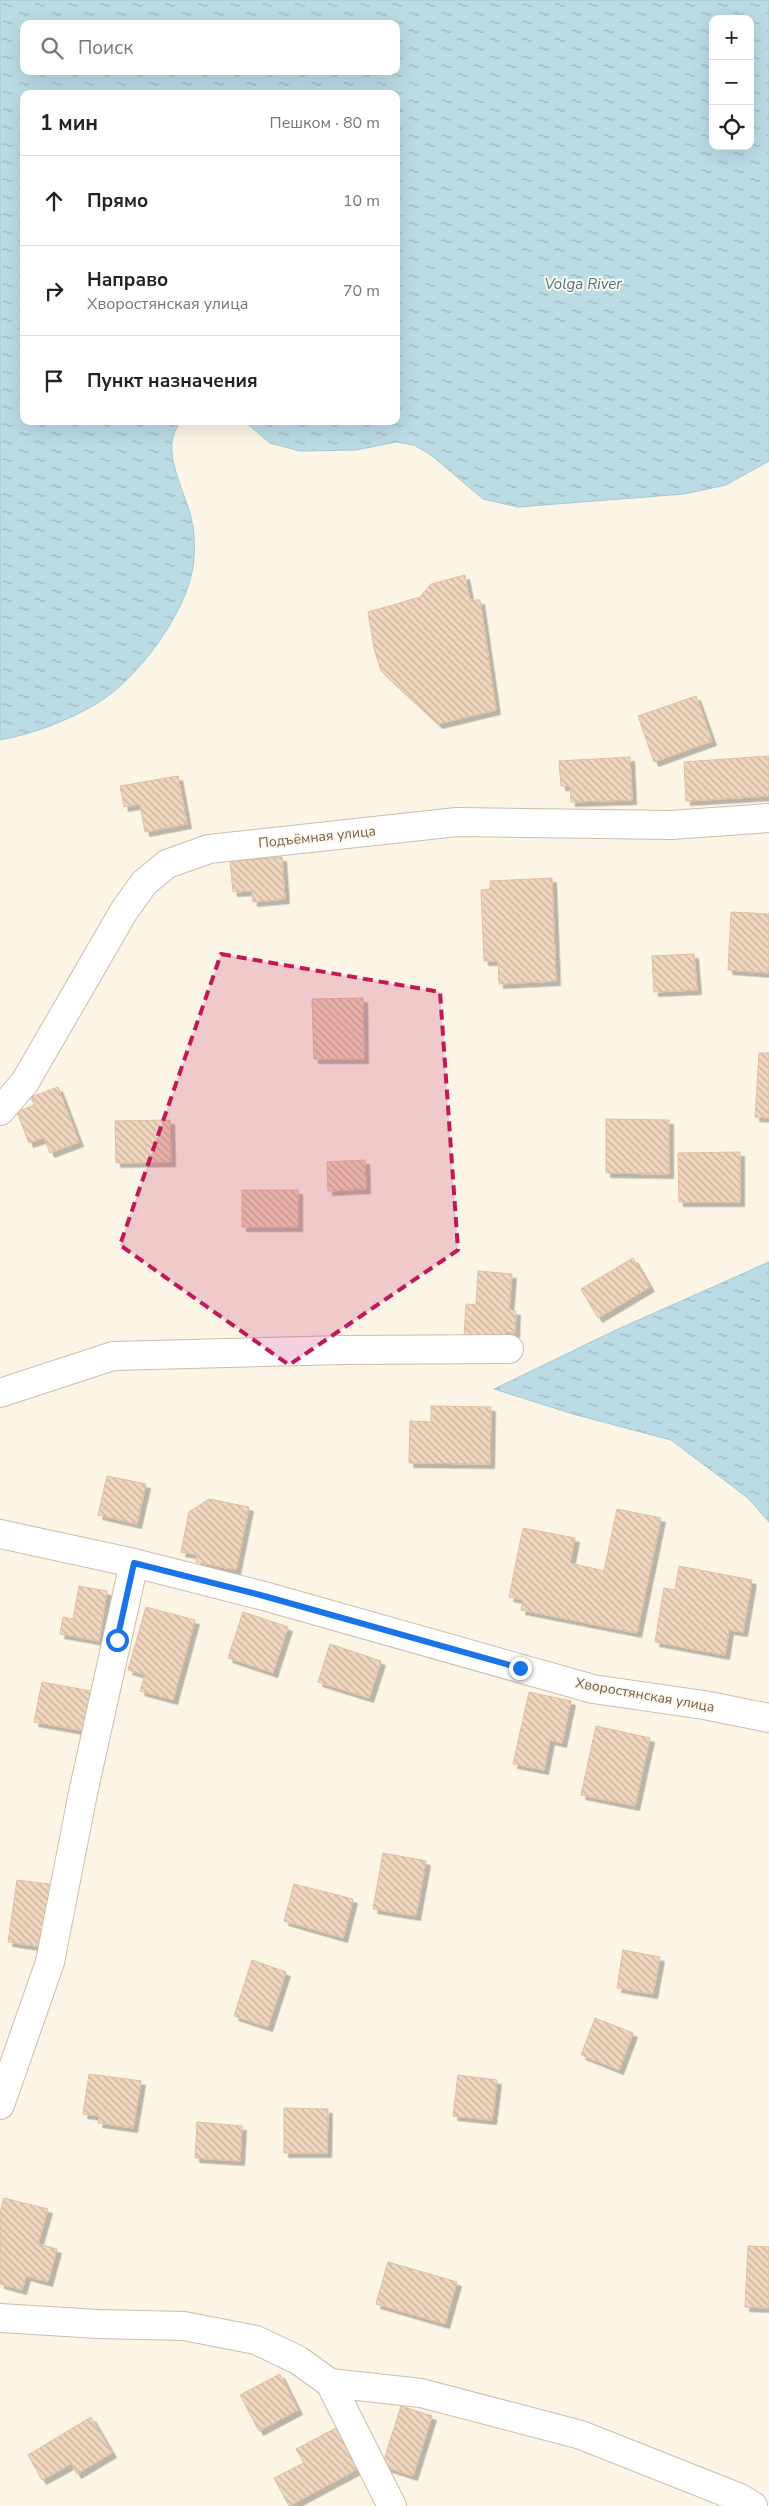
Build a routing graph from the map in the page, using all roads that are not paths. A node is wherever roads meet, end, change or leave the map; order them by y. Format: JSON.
{"nodes":[{"id":1,"x":769,"y":818,"type":"edge"},
{"id":2,"x":0,"y":1111,"type":"edge"},
{"id":3,"x":509,"y":1349,"type":"dead end"},
{"id":4,"x":0,"y":1393,"type":"edge"},
{"id":5,"x":0,"y":1534,"type":"edge"},
{"id":6,"x":134,"y":1563,"type":"junction"},
{"id":7,"x":769,"y":1718,"type":"edge"},
{"id":8,"x":0,"y":2105,"type":"edge"},
{"id":9,"x":0,"y":2318,"type":"edge"},
{"id":10,"x":330,"y":2383,"type":"junction"},
{"id":11,"x":392,"y":2506,"type":"edge"},
{"id":12,"x":753,"y":2506,"type":"edge"}],
"edges":[{"from":1,"to":2,"type":"street","name":"Подъёмная улица"},
{"from":3,"to":4,"type":"street"},
{"from":5,"to":6,"type":"street","name":"Хворостянская улица"},
{"from":6,"to":7,"type":"street","name":"Хворостянская улица"},
{"from":6,"to":8,"type":"street"},
{"from":9,"to":10,"type":"street"},
{"from":10,"to":11,"type":"street"},
{"from":10,"to":12,"type":"street"}]}
